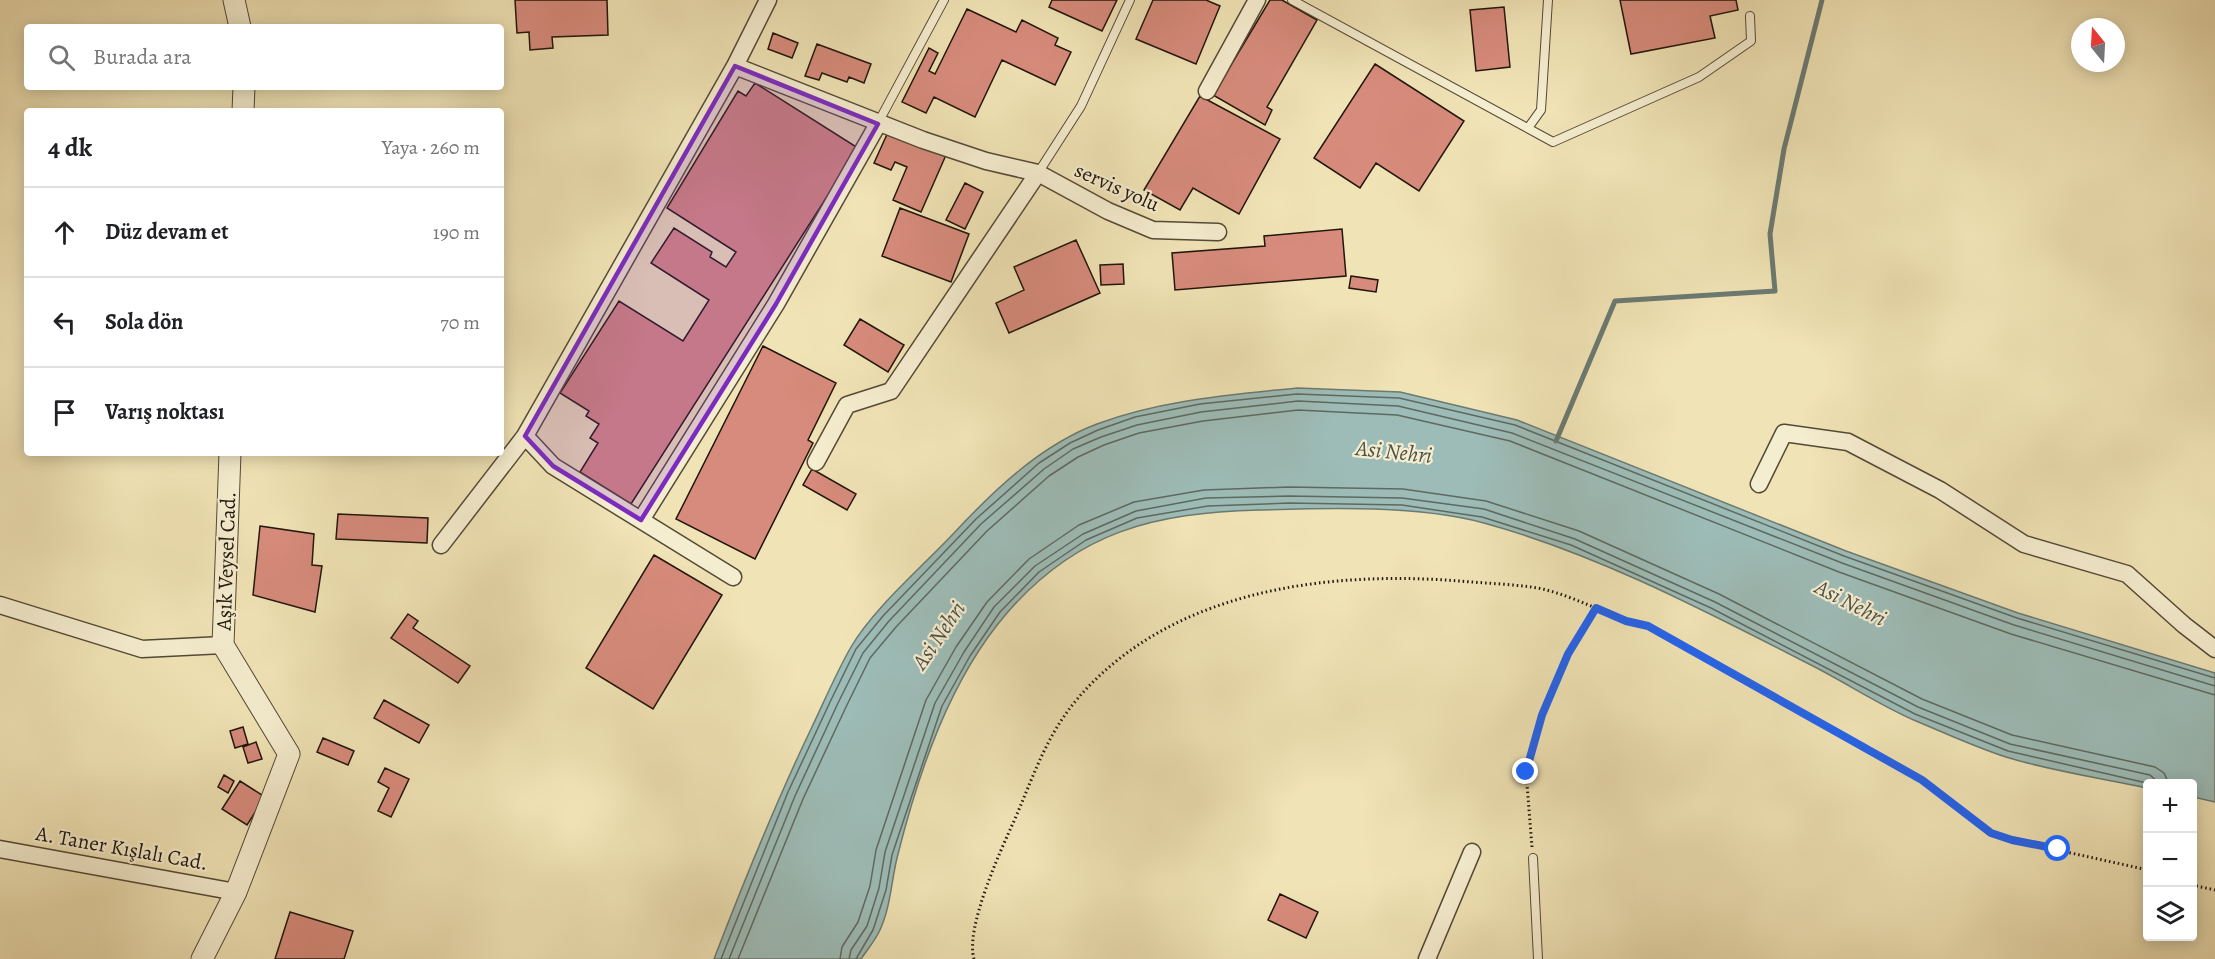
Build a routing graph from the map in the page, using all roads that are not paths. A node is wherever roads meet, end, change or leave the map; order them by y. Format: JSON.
{"nodes":[{"id":1,"x":234,"y":0,"type":"edge"},
{"id":2,"x":768,"y":0,"type":"edge"},
{"id":3,"x":944,"y":0,"type":"edge"},
{"id":4,"x":1130,"y":0,"type":"edge"},
{"id":5,"x":1257,"y":0,"type":"edge"},
{"id":6,"x":1292,"y":0,"type":"edge"},
{"id":7,"x":1548,"y":0,"type":"edge"},
{"id":8,"x":1750,"y":16,"type":"dead end"},
{"id":9,"x":239,"y":24,"type":"edge"},
{"id":10,"x":735,"y":66,"type":"junction"},
{"id":11,"x":244,"y":90,"type":"edge"},
{"id":12,"x":1208,"y":90,"type":"dead end"},
{"id":13,"x":243,"y":108,"type":"edge"},
{"id":14,"x":878,"y":124,"type":"junction"},
{"id":15,"x":1528,"y":128,"type":"junction"},
{"id":16,"x":1038,"y":173,"type":"junction"},
{"id":17,"x":1218,"y":232,"type":"dead end"},
{"id":18,"x":525,"y":436,"type":"junction"},
{"id":19,"x":230,"y":456,"type":"edge"},
{"id":20,"x":816,"y":462,"type":"dead end"},
{"id":21,"x":1759,"y":484,"type":"dead end"},
{"id":22,"x":641,"y":520,"type":"junction"},
{"id":23,"x":441,"y":545,"type":"dead end"},
{"id":24,"x":733,"y":577,"type":"dead end"},
{"id":25,"x":0,"y":605,"type":"edge"},
{"id":26,"x":2212,"y":642,"type":"edge"},
{"id":27,"x":223,"y":645,"type":"junction"},
{"id":28,"x":0,"y":849,"type":"edge"},
{"id":29,"x":1472,"y":852,"type":"dead end"},
{"id":30,"x":1533,"y":858,"type":"road end"},
{"id":31,"x":236,"y":892,"type":"junction"},
{"id":32,"x":202,"y":959,"type":"edge"},
{"id":33,"x":1427,"y":959,"type":"edge"},
{"id":34,"x":1538,"y":959,"type":"edge"}],
"edges":[{"from":1,"to":9,"type":"street"},
{"from":2,"to":10,"type":"street"},
{"from":3,"to":14,"type":"lane"},
{"from":4,"to":16,"type":"lane"},
{"from":5,"to":12,"type":"street"},
{"from":6,"to":15,"type":"lane"},
{"from":7,"to":15,"type":"lane"},
{"from":8,"to":15,"type":"lane"},
{"from":10,"to":14,"type":"street","name":"servis yolu"},
{"from":10,"to":18,"type":"street"},
{"from":11,"to":13,"type":"street"},
{"from":14,"to":16,"type":"street","name":"servis yolu"},
{"from":14,"to":22,"type":"street"},
{"from":16,"to":17,"type":"street","name":"servis yolu"},
{"from":16,"to":20,"type":"street"},
{"from":18,"to":22,"type":"street"},
{"from":18,"to":23,"type":"street"},
{"from":19,"to":27,"type":"street","name":"Aşık Veysel Cad."},
{"from":21,"to":26,"type":"street"},
{"from":22,"to":24,"type":"street"},
{"from":25,"to":27,"type":"street"},
{"from":27,"to":31,"type":"street","name":"Aşık Veysel Cad."},
{"from":28,"to":31,"type":"street","name":"A. Taner Kışlalı Cad."},
{"from":29,"to":33,"type":"street"},
{"from":30,"to":34,"type":"lane"},
{"from":31,"to":32,"type":"street"}]}
